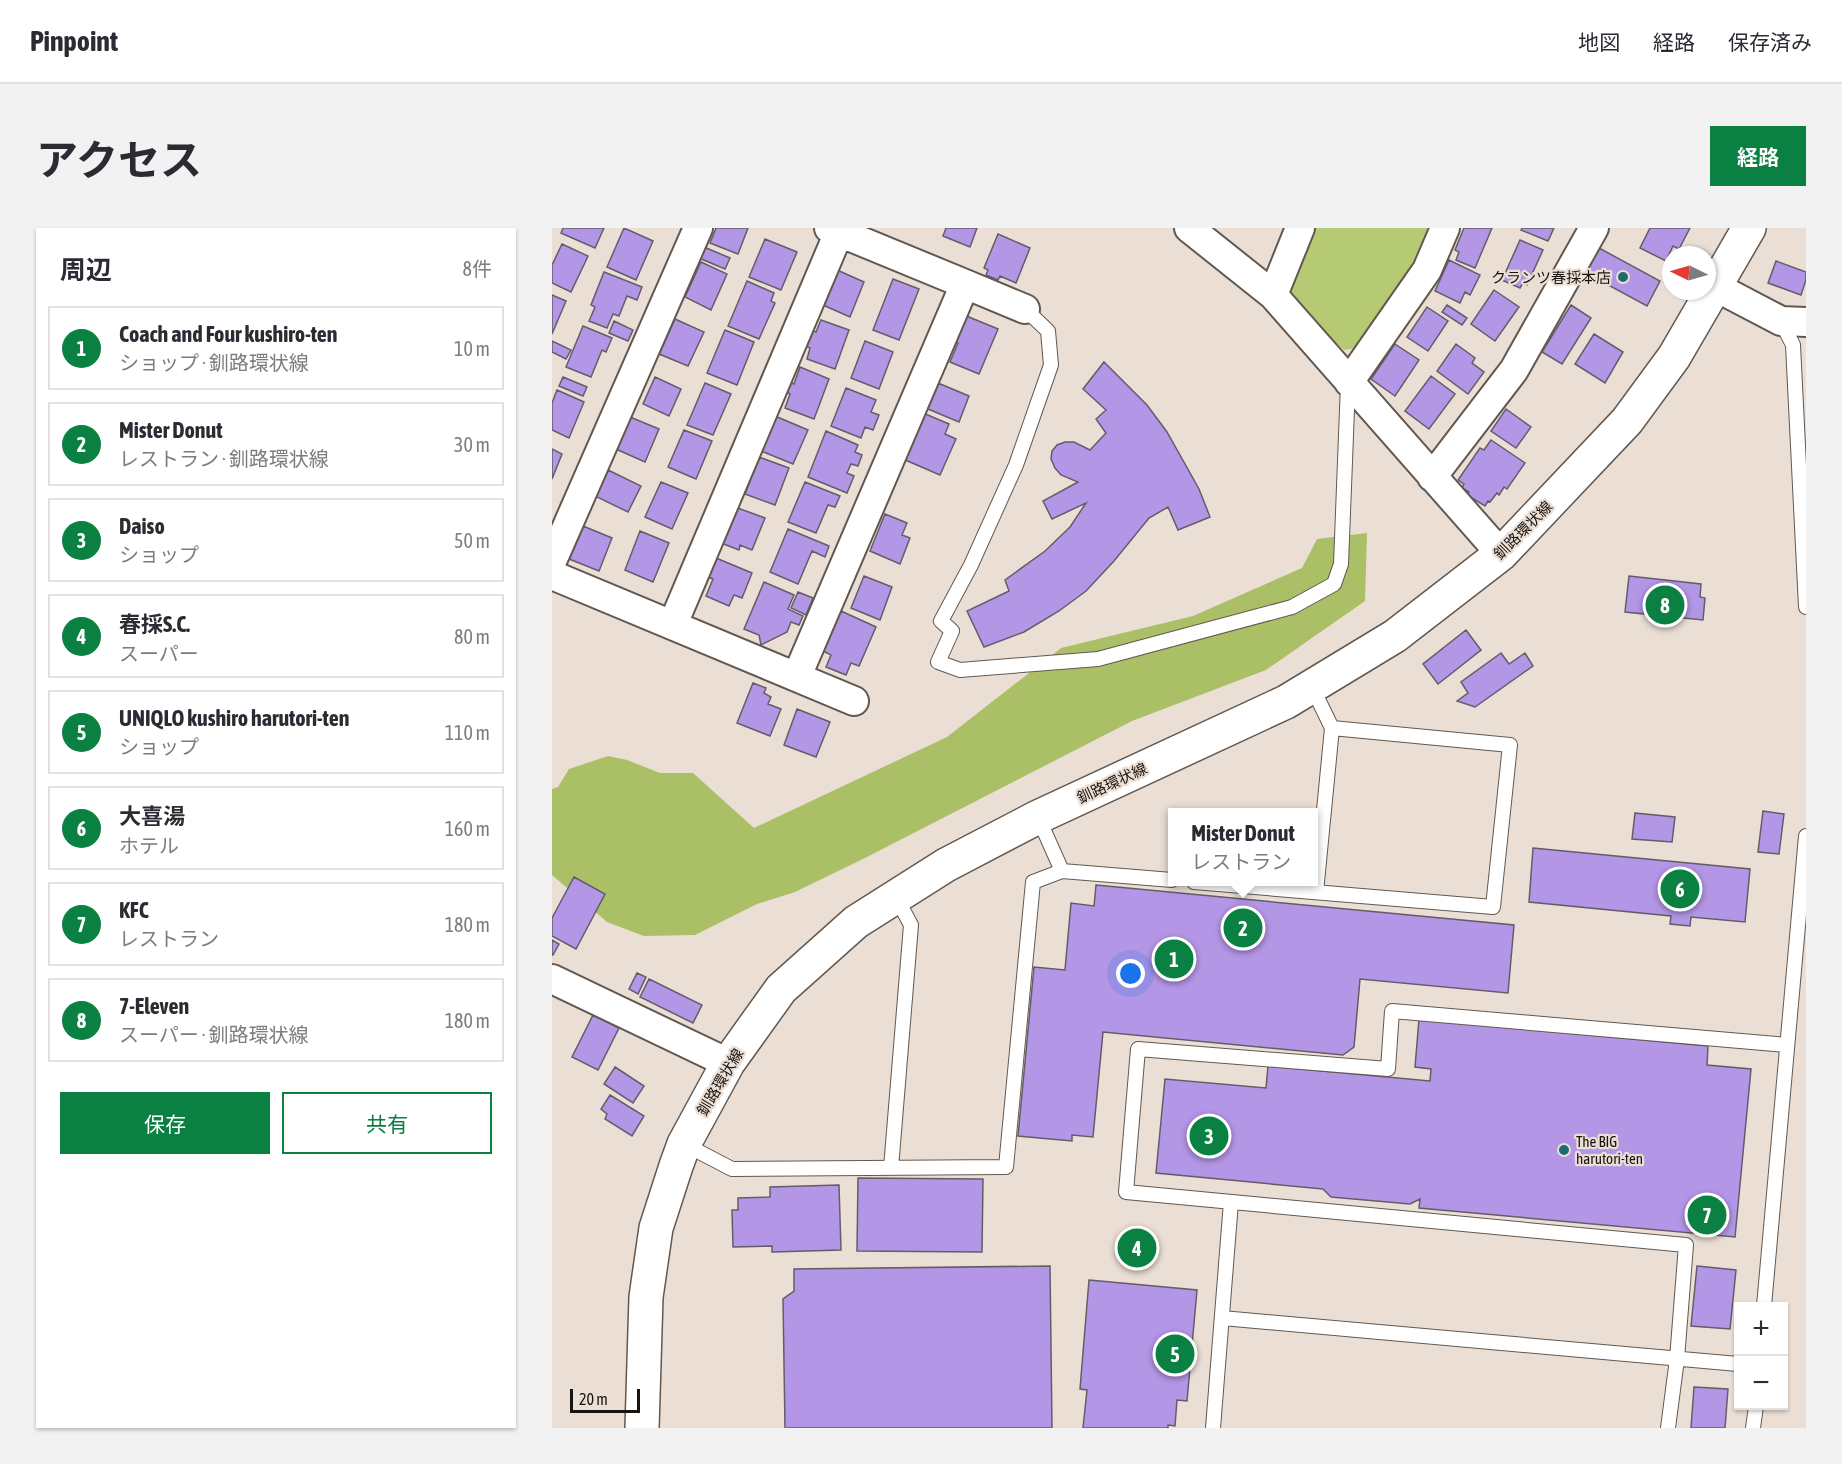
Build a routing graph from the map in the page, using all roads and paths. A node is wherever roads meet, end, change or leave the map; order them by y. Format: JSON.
{"nodes":[{"id":1,"x":698,"y":228,"type":"edge"},
{"id":2,"x":1189,"y":228,"type":"edge"},
{"id":3,"x":1300,"y":228,"type":"edge"},
{"id":4,"x":1445,"y":228,"type":"edge"},
{"id":5,"x":1594,"y":228,"type":"edge"},
{"id":6,"x":1749,"y":228,"type":"edge"},
{"id":7,"x":834,"y":230,"type":"edge"},
{"id":8,"x":965,"y":284,"type":"junction"},
{"id":9,"x":1716,"y":287,"type":"joint"},
{"id":10,"x":1273,"y":295,"type":"junction"},
{"id":11,"x":1708,"y":300,"type":"edge"},
{"id":12,"x":1026,"y":309,"type":"joint"},
{"id":13,"x":1793,"y":321,"type":"edge"},
{"id":14,"x":1348,"y":382,"type":"junction"},
{"id":15,"x":1432,"y":477,"type":"junction"},
{"id":16,"x":1501,"y":555,"type":"junction"},
{"id":17,"x":552,"y":561,"type":"edge"},
{"id":18,"x":552,"y":574,"type":"edge"},
{"id":19,"x":1806,"y":607,"type":"edge"},
{"id":20,"x":673,"y":624,"type":"junction"},
{"id":21,"x":797,"y":676,"type":"junction"},
{"id":22,"x":1312,"y":687,"type":"junction"},
{"id":23,"x":854,"y":701,"type":"dead end"},
{"id":24,"x":1332,"y":728,"type":"junction"},
{"id":25,"x":1038,"y":817,"type":"junction"},
{"id":26,"x":1806,"y":836,"type":"edge"},
{"id":27,"x":1062,"y":871,"type":"junction"},
{"id":28,"x":1318,"y":872,"type":"edge"},
{"id":29,"x":1168,"y":880,"type":"edge"},
{"id":30,"x":1243,"y":886,"type":"edge"},
{"id":31,"x":1317,"y":886,"type":"edge"},
{"id":32,"x":1316,"y":892,"type":"junction"},
{"id":33,"x":896,"y":897,"type":"junction"},
{"id":34,"x":552,"y":979,"type":"edge"},
{"id":35,"x":1787,"y":1045,"type":"junction"},
{"id":36,"x":728,"y":1063,"type":"junction"},
{"id":37,"x":684,"y":1144,"type":"junction"},
{"id":38,"x":891,"y":1168,"type":"junction"},
{"id":39,"x":1231,"y":1202,"type":"junction"},
{"id":40,"x":1764,"y":1302,"type":"edge"},
{"id":41,"x":1222,"y":1318,"type":"junction"},
{"id":42,"x":1677,"y":1359,"type":"junction"},
{"id":43,"x":1734,"y":1364,"type":"edge"},
{"id":44,"x":1755,"y":1410,"type":"edge"},
{"id":45,"x":642,"y":1428,"type":"edge"},
{"id":46,"x":1213,"y":1428,"type":"edge"},
{"id":47,"x":1668,"y":1428,"type":"edge"},
{"id":48,"x":1753,"y":1428,"type":"edge"}],
"edges":[{"from":1,"to":17,"type":"street"},
{"from":2,"to":10,"type":"street"},
{"from":3,"to":10,"type":"street"},
{"from":4,"to":14,"type":"street"},
{"from":5,"to":15,"type":"street"},
{"from":6,"to":9,"type":"street","name":"釧路環状線"},
{"from":7,"to":8,"type":"street"},
{"from":7,"to":20,"type":"street"},
{"from":8,"to":12,"type":"street"},
{"from":8,"to":21,"type":"street"},
{"from":9,"to":13,"type":"street"},
{"from":10,"to":14,"type":"street"},
{"from":11,"to":16,"type":"street","name":"釧路環状線"},
{"from":12,"to":14,"type":"lane"},
{"from":13,"to":19,"type":"lane"},
{"from":14,"to":15,"type":"street"},
{"from":15,"to":16,"type":"street"},
{"from":16,"to":22,"type":"street","name":"釧路環状線"},
{"from":18,"to":20,"type":"street"},
{"from":20,"to":21,"type":"street"},
{"from":21,"to":23,"type":"street"},
{"from":22,"to":24,"type":"lane"},
{"from":22,"to":25,"type":"street","name":"釧路環状線"},
{"from":24,"to":28,"type":"lane"},
{"from":24,"to":32,"type":"lane"},
{"from":25,"to":27,"type":"lane"},
{"from":25,"to":33,"type":"street","name":"釧路環状線"},
{"from":26,"to":35,"type":"lane"},
{"from":27,"to":29,"type":"lane"},
{"from":27,"to":38,"type":"lane"},
{"from":30,"to":32,"type":"lane"},
{"from":31,"to":32,"type":"lane"},
{"from":33,"to":36,"type":"street","name":"釧路環状線"},
{"from":33,"to":38,"type":"lane"},
{"from":34,"to":36,"type":"street"},
{"from":35,"to":39,"type":"lane"},
{"from":35,"to":40,"type":"lane"},
{"from":36,"to":37,"type":"street","name":"釧路環状線"},
{"from":37,"to":38,"type":"lane"},
{"from":37,"to":45,"type":"street","name":"釧路環状線"},
{"from":39,"to":41,"type":"lane"},
{"from":39,"to":42,"type":"lane"},
{"from":41,"to":42,"type":"lane"},
{"from":41,"to":46,"type":"lane"},
{"from":42,"to":43,"type":"lane"},
{"from":42,"to":47,"type":"lane"},
{"from":44,"to":48,"type":"lane"}]}
